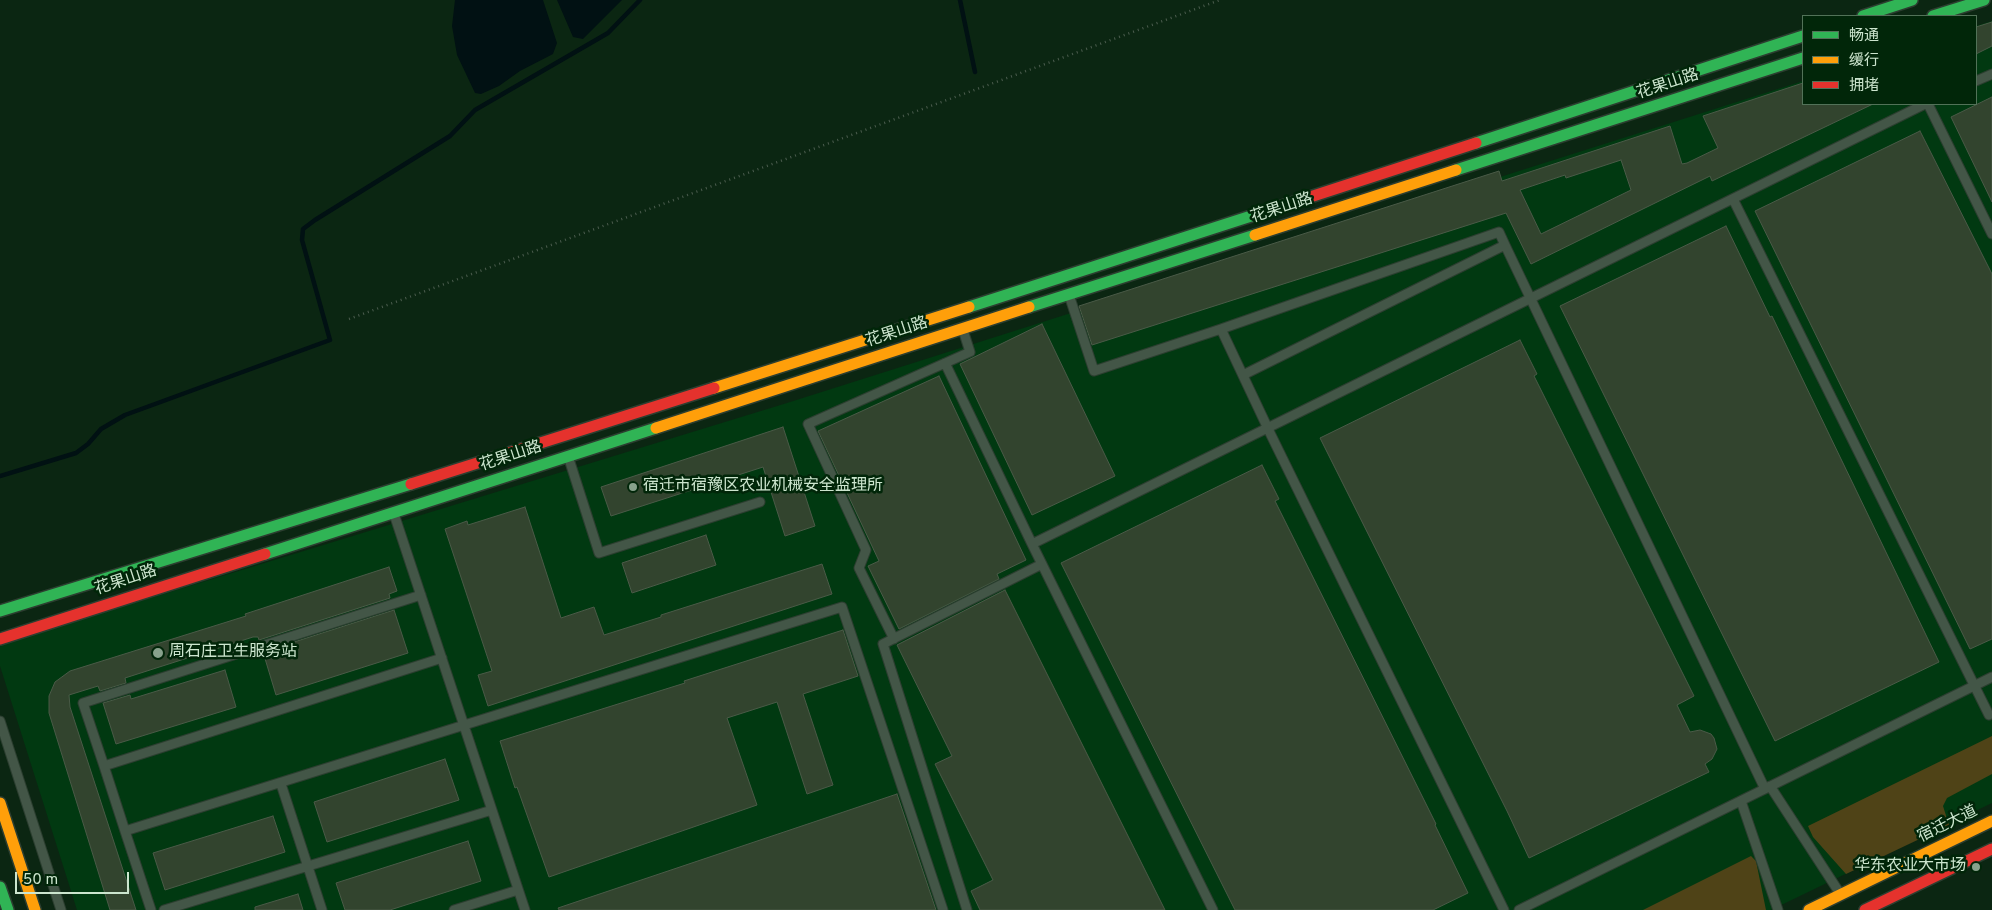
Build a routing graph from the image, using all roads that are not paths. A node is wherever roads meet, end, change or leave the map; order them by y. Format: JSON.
{"nodes":[{"id":1,"x":1912,"y":0,"type":"edge"},
{"id":2,"x":1984,"y":0,"type":"edge"},
{"id":3,"x":1866,"y":15,"type":"edge"},
{"id":4,"x":1936,"y":15,"type":"edge"},
{"id":5,"x":1802,"y":36,"type":"edge"},
{"id":6,"x":1802,"y":58,"type":"edge"},
{"id":7,"x":1992,"y":74,"type":"edge"},
{"id":8,"x":1977,"y":81,"type":"edge"},
{"id":9,"x":1925,"y":105,"type":"edge"},
{"id":10,"x":1928,"y":105,"type":"edge"},
{"id":11,"x":1733,"y":198,"type":"junction"},
{"id":12,"x":1992,"y":234,"type":"edge"},
{"id":13,"x":1505,"y":245,"type":"junction"},
{"id":14,"x":1063,"y":277,"type":"junction"},
{"id":15,"x":1069,"y":295,"type":"junction"},
{"id":16,"x":1531,"y":298,"type":"junction"},
{"id":17,"x":956,"y":311,"type":"junction"},
{"id":18,"x":962,"y":329,"type":"junction"},
{"id":19,"x":1221,"y":329,"type":"junction"},
{"id":20,"x":945,"y":363,"type":"junction"},
{"id":21,"x":1243,"y":375,"type":"junction"},
{"id":22,"x":1268,"y":428,"type":"junction"},
{"id":23,"x":568,"y":456,"type":"junction"},
{"id":24,"x":390,"y":502,"type":"junction"},
{"id":25,"x":760,"y":502,"type":"dead end"},
{"id":26,"x":1032,"y":544,"type":"junction"},
{"id":27,"x":1042,"y":564,"type":"junction"},
{"id":28,"x":421,"y":595,"type":"junction"},
{"id":29,"x":0,"y":611,"type":"edge"},
{"id":30,"x":0,"y":639,"type":"edge"},
{"id":31,"x":894,"y":639,"type":"junction"},
{"id":32,"x":442,"y":658,"type":"junction"},
{"id":33,"x":1992,"y":677,"type":"edge"},
{"id":34,"x":1974,"y":686,"type":"junction"},
{"id":35,"x":1989,"y":715,"type":"dead end"},
{"id":36,"x":0,"y":721,"type":"edge"},
{"id":37,"x":464,"y":726,"type":"junction"},
{"id":38,"x":104,"y":766,"type":"junction"},
{"id":39,"x":281,"y":784,"type":"junction"},
{"id":40,"x":1768,"y":787,"type":"junction"},
{"id":41,"x":1741,"y":801,"type":"junction"},
{"id":42,"x":0,"y":804,"type":"edge"},
{"id":43,"x":492,"y":810,"type":"junction"},
{"id":44,"x":1992,"y":821,"type":"edge"},
{"id":45,"x":126,"y":832,"type":"junction"},
{"id":46,"x":1992,"y":849,"type":"edge"},
{"id":47,"x":308,"y":866,"type":"junction"},
{"id":48,"x":0,"y":887,"type":"edge"},
{"id":49,"x":518,"y":890,"type":"junction"},
{"id":50,"x":1841,"y":895,"type":"junction"},
{"id":51,"x":8,"y":910,"type":"edge"},
{"id":52,"x":35,"y":910,"type":"edge"},
{"id":53,"x":61,"y":910,"type":"edge"},
{"id":54,"x":151,"y":910,"type":"edge"},
{"id":55,"x":164,"y":910,"type":"edge"},
{"id":56,"x":322,"y":910,"type":"edge"},
{"id":57,"x":454,"y":910,"type":"edge"},
{"id":58,"x":525,"y":910,"type":"edge"},
{"id":59,"x":943,"y":910,"type":"edge"},
{"id":60,"x":968,"y":910,"type":"edge"},
{"id":61,"x":1213,"y":910,"type":"edge"},
{"id":62,"x":1504,"y":910,"type":"edge"},
{"id":63,"x":1519,"y":910,"type":"edge"},
{"id":64,"x":1778,"y":910,"type":"edge"},
{"id":65,"x":1810,"y":910,"type":"edge"},
{"id":66,"x":1865,"y":910,"type":"edge"}],
"edges":[{"from":1,"to":3,"type":"street"},
{"from":2,"to":4,"type":"street"},
{"from":5,"to":14,"type":"street","name":"花果山路"},
{"from":6,"to":15,"type":"street","name":"花果山路"},
{"from":7,"to":8,"type":"lane"},
{"from":9,"to":11,"type":"lane"},
{"from":10,"to":12,"type":"lane"},
{"from":11,"to":16,"type":"lane"},
{"from":11,"to":34,"type":"lane"},
{"from":13,"to":16,"type":"lane"},
{"from":13,"to":19,"type":"lane"},
{"from":13,"to":21,"type":"lane"},
{"from":14,"to":15,"type":"lane"},
{"from":14,"to":17,"type":"street","name":"花果山路"},
{"from":15,"to":18,"type":"street","name":"花果山路"},
{"from":15,"to":19,"type":"lane"},
{"from":16,"to":22,"type":"lane"},
{"from":16,"to":40,"type":"lane"},
{"from":17,"to":18,"type":"lane"},
{"from":17,"to":24,"type":"street","name":"花果山路"},
{"from":18,"to":20,"type":"lane"},
{"from":18,"to":23,"type":"street","name":"花果山路"},
{"from":19,"to":21,"type":"lane"},
{"from":20,"to":26,"type":"lane"},
{"from":20,"to":31,"type":"lane"},
{"from":21,"to":22,"type":"lane"},
{"from":22,"to":26,"type":"lane"},
{"from":22,"to":62,"type":"lane"},
{"from":23,"to":24,"type":"street","name":"花果山路"},
{"from":23,"to":25,"type":"lane"},
{"from":24,"to":28,"type":"lane"},
{"from":24,"to":29,"type":"street","name":"花果山路"},
{"from":24,"to":30,"type":"street","name":"花果山路"},
{"from":26,"to":27,"type":"lane"},
{"from":27,"to":31,"type":"lane"},
{"from":27,"to":61,"type":"lane"},
{"from":28,"to":32,"type":"lane"},
{"from":28,"to":38,"type":"lane"},
{"from":31,"to":60,"type":"lane"},
{"from":32,"to":37,"type":"lane"},
{"from":32,"to":38,"type":"lane"},
{"from":33,"to":34,"type":"lane"},
{"from":34,"to":35,"type":"lane"},
{"from":34,"to":40,"type":"lane"},
{"from":36,"to":53,"type":"lane"},
{"from":37,"to":39,"type":"lane"},
{"from":37,"to":43,"type":"lane"},
{"from":37,"to":59,"type":"lane"},
{"from":38,"to":45,"type":"lane"},
{"from":39,"to":45,"type":"lane"},
{"from":39,"to":47,"type":"lane"},
{"from":40,"to":41,"type":"lane"},
{"from":40,"to":50,"type":"lane"},
{"from":41,"to":63,"type":"lane"},
{"from":41,"to":64,"type":"lane"},
{"from":42,"to":52,"type":"street"},
{"from":43,"to":47,"type":"lane"},
{"from":43,"to":49,"type":"lane"},
{"from":44,"to":50,"type":"street","name":"宿迁大道"},
{"from":45,"to":54,"type":"lane"},
{"from":46,"to":66,"type":"street"},
{"from":47,"to":55,"type":"lane"},
{"from":47,"to":56,"type":"lane"},
{"from":48,"to":51,"type":"street"},
{"from":49,"to":57,"type":"lane"},
{"from":49,"to":58,"type":"lane"},
{"from":50,"to":65,"type":"street","name":"宿迁大道"}]}
